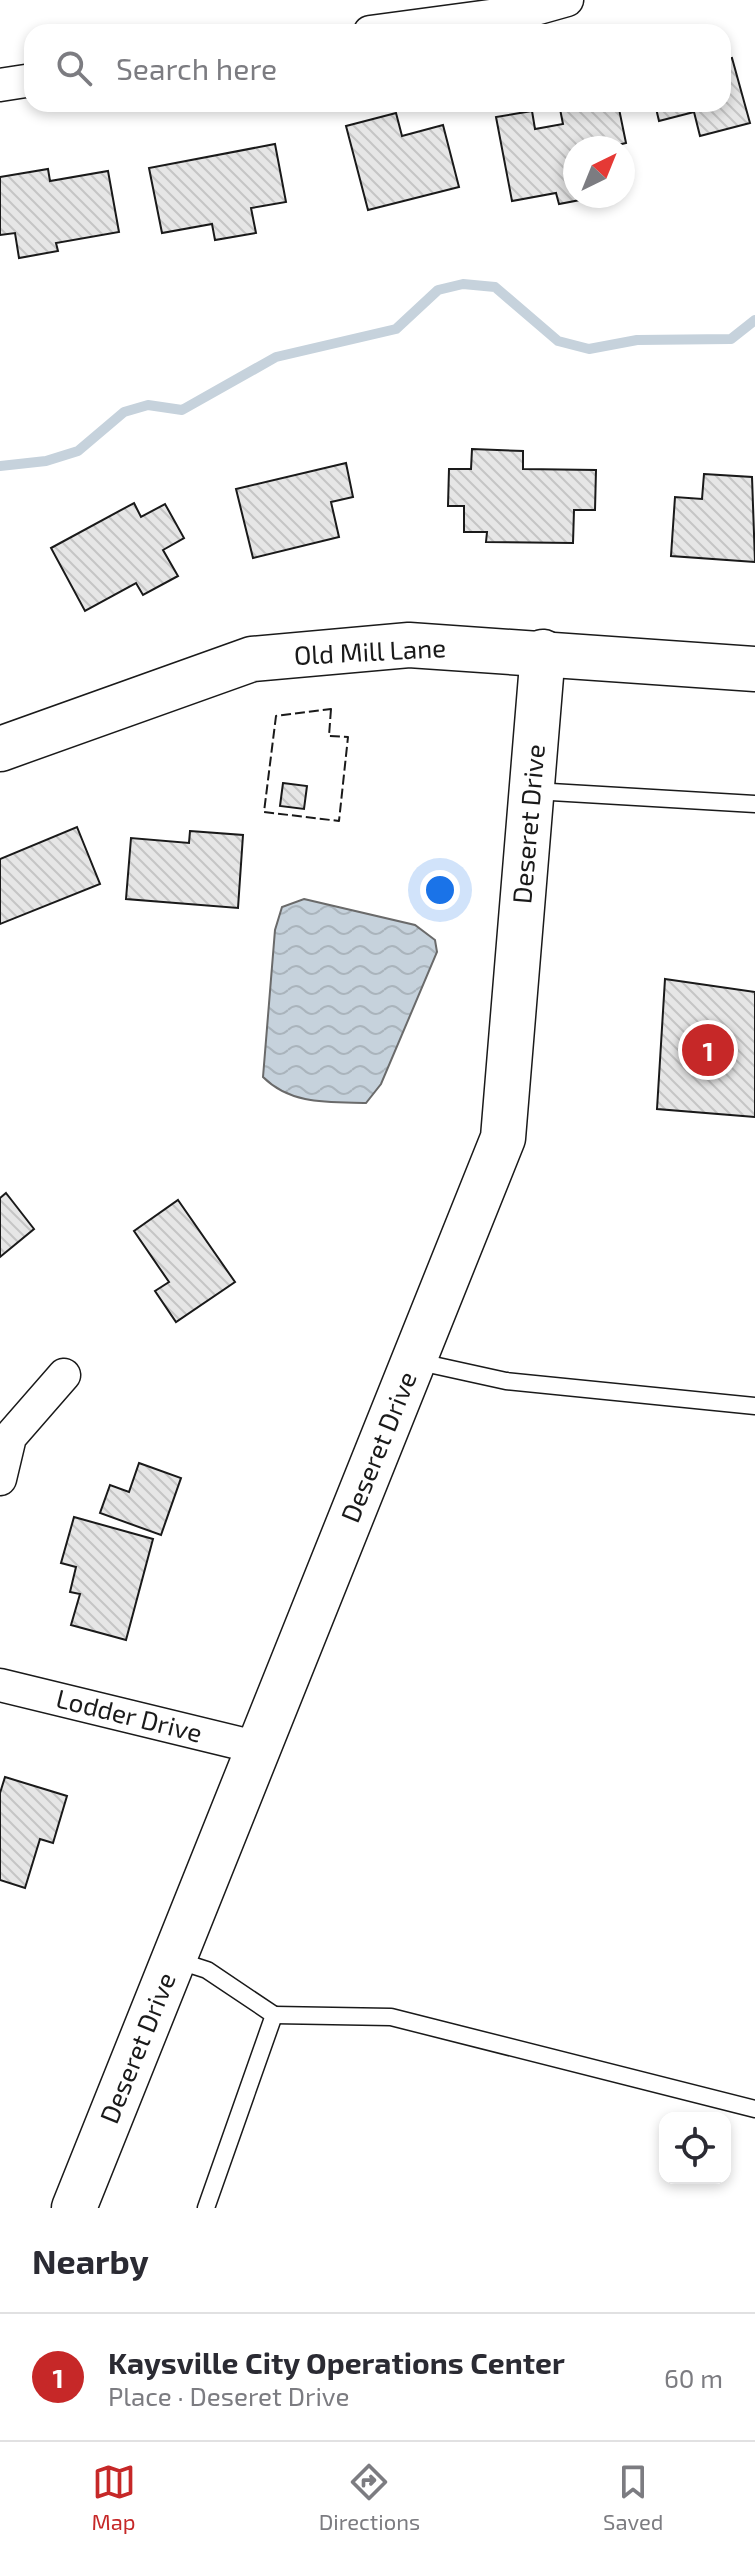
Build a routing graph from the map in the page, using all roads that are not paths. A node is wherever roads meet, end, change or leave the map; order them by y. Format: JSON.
{"nodes":[{"id":1,"x":567,"y":0,"type":"edge"},
{"id":2,"x":430,"y":24,"type":"edge"},
{"id":3,"x":24,"y":81,"type":"edge"},
{"id":4,"x":0,"y":85,"type":"edge"},
{"id":5,"x":543,"y":652,"type":"junction"},
{"id":6,"x":755,"y":669,"type":"edge"},
{"id":7,"x":0,"y":749,"type":"edge"},
{"id":8,"x":532,"y":791,"type":"junction"},
{"id":9,"x":755,"y":804,"type":"edge"},
{"id":10,"x":414,"y":1361,"type":"junction"},
{"id":11,"x":64,"y":1375,"type":"dead end"},
{"id":12,"x":755,"y":1406,"type":"edge"},
{"id":13,"x":0,"y":1479,"type":"edge"},
{"id":14,"x":0,"y":1685,"type":"edge"},
{"id":15,"x":259,"y":1748,"type":"junction"},
{"id":16,"x":174,"y":1959,"type":"junction"},
{"id":17,"x":274,"y":2015,"type":"junction"},
{"id":18,"x":755,"y":2109,"type":"edge"},
{"id":19,"x":74,"y":2208,"type":"edge"},
{"id":20,"x":206,"y":2208,"type":"edge"}],
"edges":[{"from":1,"to":2,"type":"street"},
{"from":3,"to":4,"type":"street"},
{"from":5,"to":6,"type":"street","name":"Old Mill Lane"},
{"from":5,"to":7,"type":"street","name":"Old Mill Lane"},
{"from":5,"to":8,"type":"street","name":"Deseret Drive"},
{"from":8,"to":9,"type":"lane"},
{"from":8,"to":10,"type":"street","name":"Deseret Drive"},
{"from":10,"to":12,"type":"lane"},
{"from":10,"to":15,"type":"street","name":"Deseret Drive"},
{"from":11,"to":13,"type":"street"},
{"from":14,"to":15,"type":"street","name":"Lodder Drive"},
{"from":15,"to":16,"type":"street","name":"Deseret Drive"},
{"from":16,"to":17,"type":"lane"},
{"from":16,"to":19,"type":"street","name":"Deseret Drive"},
{"from":17,"to":18,"type":"lane"},
{"from":17,"to":20,"type":"lane"}]}
